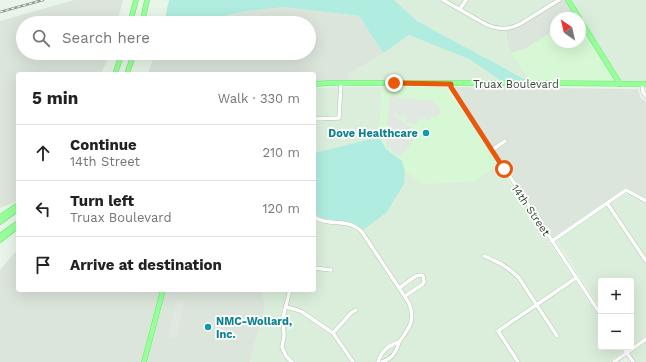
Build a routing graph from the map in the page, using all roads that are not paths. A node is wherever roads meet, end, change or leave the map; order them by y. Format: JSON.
{"nodes":[{"id":1,"x":136,"y":0,"type":"edge"},
{"id":2,"x":147,"y":0,"type":"edge"},
{"id":3,"x":443,"y":0,"type":"edge"},
{"id":4,"x":466,"y":0,"type":"edge"},
{"id":5,"x":559,"y":0,"type":"edge"},
{"id":6,"x":568,"y":0,"type":"edge"},
{"id":7,"x":460,"y":9,"type":"junction"},
{"id":8,"x":575,"y":12,"type":"edge"},
{"id":9,"x":132,"y":16,"type":"edge"},
{"id":10,"x":144,"y":16,"type":"edge"},
{"id":11,"x":586,"y":30,"type":"edge"},
{"id":12,"x":120,"y":60,"type":"edge"},
{"id":13,"x":132,"y":60,"type":"edge"},
{"id":14,"x":116,"y":72,"type":"edge"},
{"id":15,"x":128,"y":72,"type":"edge"},
{"id":16,"x":341,"y":83,"type":"junction"},
{"id":17,"x":316,"y":84,"type":"edge"},
{"id":18,"x":451,"y":84,"type":"junction"},
{"id":19,"x":620,"y":84,"type":"junction"},
{"id":20,"x":644,"y":84,"type":"edge"},
{"id":21,"x":646,"y":96,"type":"edge"},
{"id":22,"x":316,"y":119,"type":"edge"},
{"id":23,"x":505,"y":141,"type":"dead end"},
{"id":24,"x":492,"y":150,"type":"junction"},
{"id":25,"x":646,"y":201,"type":"edge"},
{"id":26,"x":608,"y":203,"type":"junction"},
{"id":27,"x":16,"y":206,"type":"edge"},
{"id":28,"x":16,"y":210,"type":"edge"},
{"id":29,"x":0,"y":217,"type":"edge"},
{"id":30,"x":316,"y":218,"type":"edge"},
{"id":31,"x":0,"y":222,"type":"edge"},
{"id":32,"x":16,"y":224,"type":"edge"},
{"id":33,"x":16,"y":228,"type":"edge"},
{"id":34,"x":0,"y":236,"type":"edge"},
{"id":35,"x":0,"y":240,"type":"edge"},
{"id":36,"x":552,"y":241,"type":"junction"},
{"id":37,"x":484,"y":256,"type":"dead end"},
{"id":38,"x":646,"y":261,"type":"edge"},
{"id":39,"x":316,"y":268,"type":"edge"},
{"id":40,"x":331,"y":270,"type":"dead end"},
{"id":41,"x":576,"y":278,"type":"junction"},
{"id":42,"x":399,"y":288,"type":"junction"},
{"id":43,"x":162,"y":292,"type":"edge"},
{"id":44,"x":290,"y":292,"type":"edge"},
{"id":45,"x":404,"y":296,"type":"junction"},
{"id":46,"x":537,"y":305,"type":"junction"},
{"id":47,"x":286,"y":307,"type":"junction"},
{"id":48,"x":356,"y":310,"type":"dead end"},
{"id":49,"x":600,"y":314,"type":"edge"},
{"id":50,"x":333,"y":333,"type":"junction"},
{"id":51,"x":557,"y":336,"type":"dead end"},
{"id":52,"x":646,"y":339,"type":"edge"},
{"id":53,"x":399,"y":342,"type":"junction"},
{"id":54,"x":624,"y":350,"type":"edge"},
{"id":55,"x":627,"y":353,"type":"junction"},
{"id":56,"x":144,"y":362,"type":"edge"},
{"id":57,"x":292,"y":362,"type":"edge"},
{"id":58,"x":353,"y":362,"type":"edge"},
{"id":59,"x":378,"y":362,"type":"edge"},
{"id":60,"x":382,"y":362,"type":"edge"},
{"id":61,"x":518,"y":362,"type":"edge"},
{"id":62,"x":614,"y":362,"type":"edge"},
{"id":63,"x":633,"y":362,"type":"edge"}],
"edges":[{"from":1,"to":9,"type":"main road"},
{"from":2,"to":10,"type":"main road"},
{"from":3,"to":7,"type":"street"},
{"from":4,"to":7,"type":"street"},
{"from":5,"to":7,"type":"street"},
{"from":6,"to":8,"type":"main road"},
{"from":11,"to":19,"type":"main road"},
{"from":12,"to":14,"type":"main road"},
{"from":13,"to":15,"type":"main road"},
{"from":16,"to":17,"type":"main road","name":"Truax Boulevard"},
{"from":16,"to":18,"type":"main road","name":"Truax Boulevard"},
{"from":16,"to":22,"type":"street"},
{"from":18,"to":19,"type":"main road","name":"Truax Boulevard"},
{"from":18,"to":24,"type":"street","name":"14th Street"},
{"from":19,"to":20,"type":"main road","name":"Truax Boulevard"},
{"from":20,"to":21,"type":"street"},
{"from":23,"to":24,"type":"street"},
{"from":24,"to":36,"type":"street","name":"14th Street"},
{"from":25,"to":26,"type":"street"},
{"from":26,"to":36,"type":"street"},
{"from":26,"to":38,"type":"street"},
{"from":27,"to":29,"type":"main road"},
{"from":28,"to":31,"type":"main road"},
{"from":30,"to":42,"type":"street"},
{"from":32,"to":34,"type":"main road"},
{"from":33,"to":35,"type":"main road"},
{"from":36,"to":41,"type":"street","name":"14th Street"},
{"from":37,"to":46,"type":"street"},
{"from":39,"to":40,"type":"street"},
{"from":41,"to":46,"type":"street"},
{"from":41,"to":49,"type":"street","name":"14th Street"},
{"from":42,"to":45,"type":"street"},
{"from":42,"to":45,"type":"street"},
{"from":43,"to":56,"type":"main road"},
{"from":44,"to":47,"type":"street"},
{"from":45,"to":53,"type":"street"},
{"from":46,"to":51,"type":"street"},
{"from":46,"to":61,"type":"street"},
{"from":47,"to":50,"type":"street"},
{"from":47,"to":57,"type":"street"},
{"from":48,"to":50,"type":"street"},
{"from":50,"to":58,"type":"street"},
{"from":52,"to":55,"type":"street"},
{"from":53,"to":59,"type":"street"},
{"from":53,"to":60,"type":"street"},
{"from":54,"to":55,"type":"street"},
{"from":55,"to":62,"type":"street"},
{"from":55,"to":63,"type":"street"}]}
